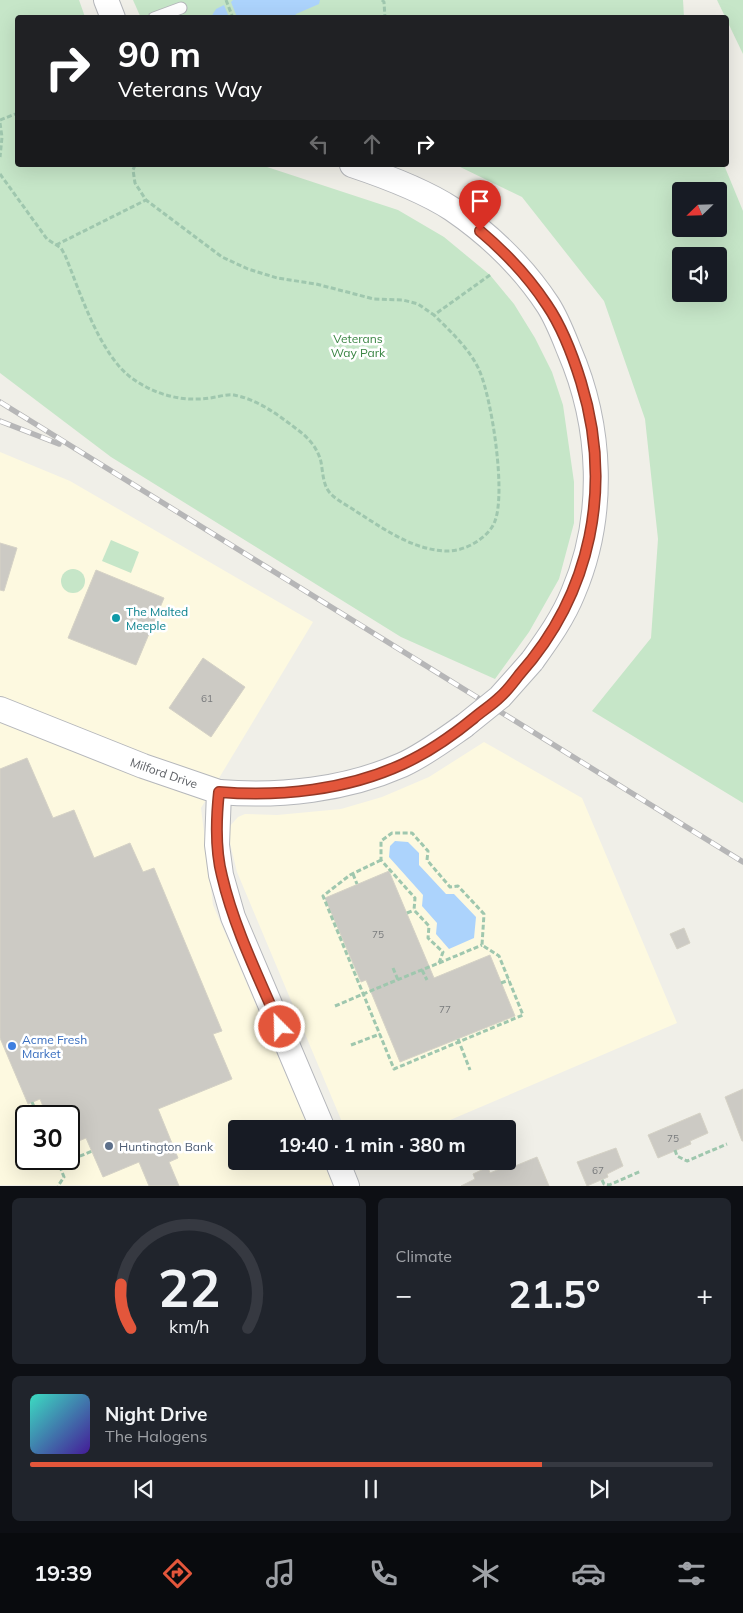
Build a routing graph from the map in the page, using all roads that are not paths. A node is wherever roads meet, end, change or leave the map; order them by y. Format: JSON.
{"nodes":[{"id":1,"x":106,"y":0,"type":"edge"},
{"id":2,"x":181,"y":8,"type":"dead end"},
{"id":3,"x":112,"y":15,"type":"edge"},
{"id":4,"x":162,"y":15,"type":"edge"},
{"id":5,"x":357,"y":167,"type":"edge"},
{"id":6,"x":0,"y":709,"type":"edge"},
{"id":7,"x":219,"y":792,"type":"junction"},
{"id":8,"x":319,"y":1120,"type":"edge"},
{"id":9,"x":341,"y":1170,"type":"edge"},
{"id":10,"x":347,"y":1186,"type":"edge"}],
"edges":[{"from":1,"to":3,"type":"street"},
{"from":2,"to":4,"type":"lane"},
{"from":5,"to":7,"type":"street","name":"Milford Drive","bridge":true},
{"from":6,"to":7,"type":"street","name":"Milford Drive"},
{"from":7,"to":8,"type":"street"},
{"from":9,"to":10,"type":"street"}]}
